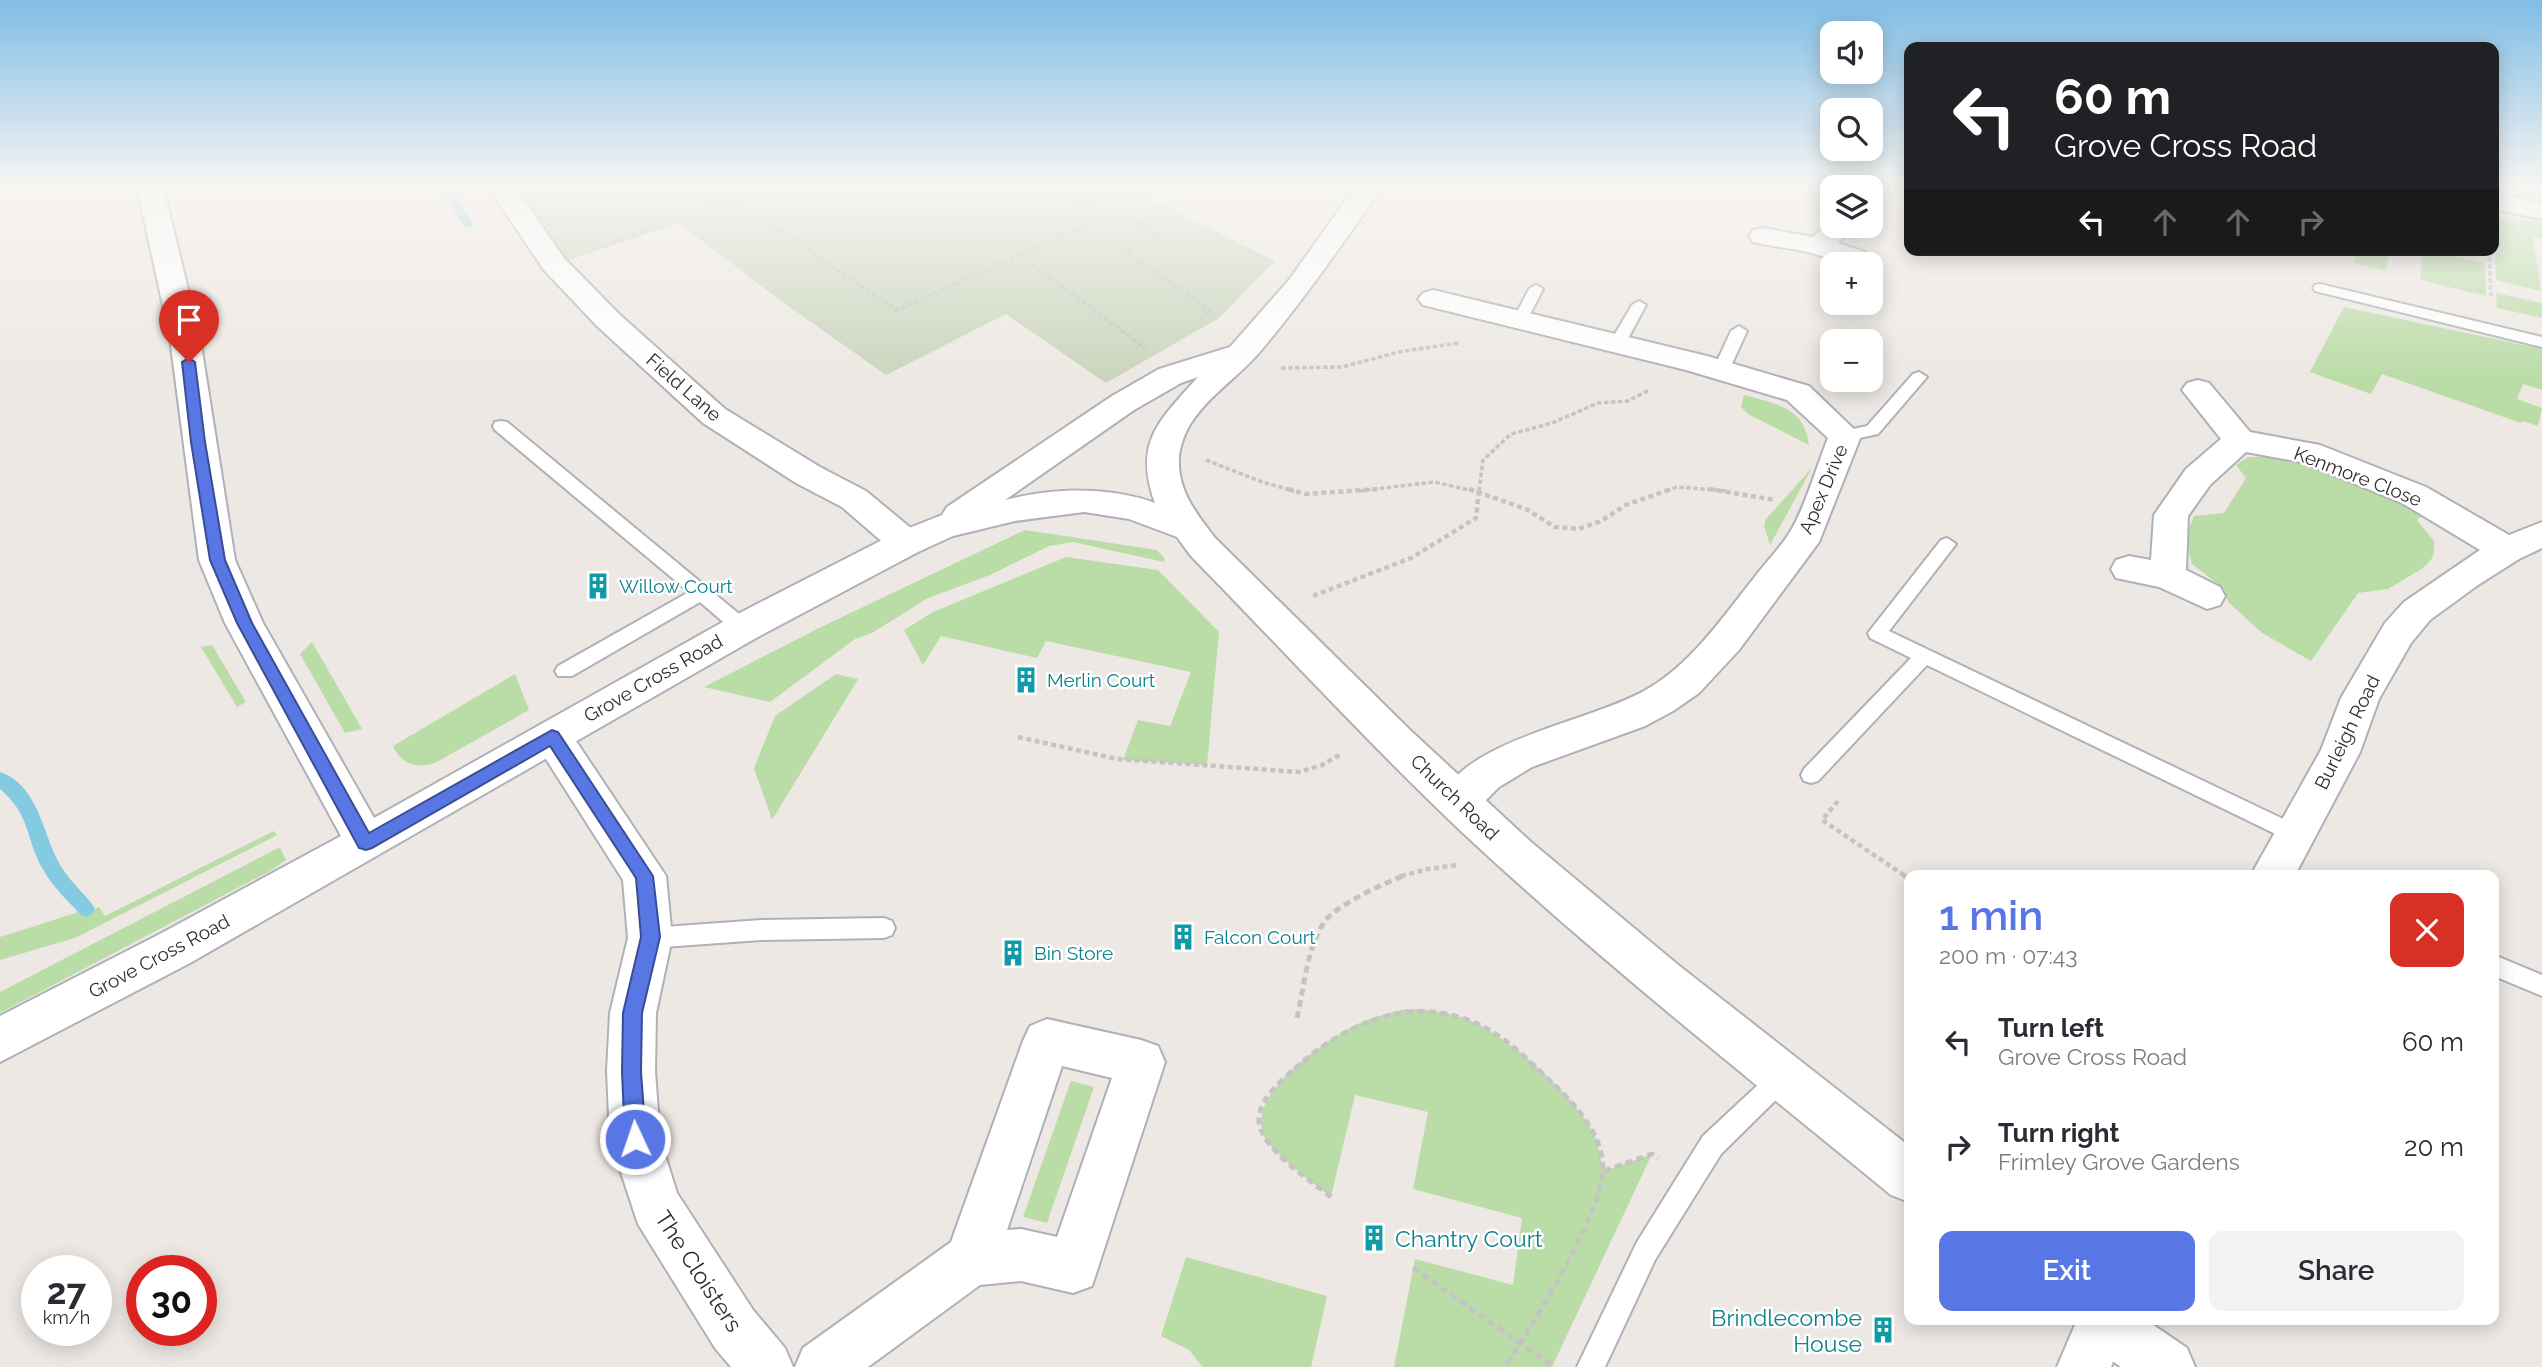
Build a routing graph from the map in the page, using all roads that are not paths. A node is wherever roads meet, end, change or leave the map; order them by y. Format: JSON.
{"nodes":[{"id":1,"x":165,"y":251,"type":"edge"},
{"id":2,"x":545,"y":251,"type":"edge"},
{"id":3,"x":1326,"y":251,"type":"edge"},
{"id":4,"x":2320,"y":288,"type":"dead end"},
{"id":5,"x":1536,"y":289,"type":"dead end"},
{"id":6,"x":1433,"y":299,"type":"dead end"},
{"id":7,"x":1639,"y":305,"type":"dead end"},
{"id":8,"x":1520,"y":320,"type":"junction"},
{"id":9,"x":1739,"y":331,"type":"dead end"},
{"id":10,"x":2542,"y":342,"type":"edge"},
{"id":11,"x":1617,"y":344,"type":"junction"},
{"id":12,"x":1244,"y":351,"type":"junction"},
{"id":13,"x":1721,"y":370,"type":"junction"},
{"id":14,"x":1919,"y":376,"type":"dead end"},
{"id":15,"x":2198,"y":390,"type":"dead end"},
{"id":16,"x":501,"y":426,"type":"dead end"},
{"id":17,"x":1845,"y":436,"type":"junction"},
{"id":18,"x":2239,"y":440,"type":"junction"},
{"id":19,"x":943,"y":527,"type":"junction"},
{"id":20,"x":1187,"y":528,"type":"junction"},
{"id":21,"x":2542,"y":534,"type":"edge"},
{"id":22,"x":906,"y":543,"type":"junction"},
{"id":23,"x":1947,"y":544,"type":"dead end"},
{"id":24,"x":2507,"y":550,"type":"junction"},
{"id":25,"x":2129,"y":569,"type":"dead end"},
{"id":26,"x":2168,"y":576,"type":"junction"},
{"id":27,"x":702,"y":593,"type":"junction"},
{"id":28,"x":2207,"y":596,"type":"dead end"},
{"id":29,"x":743,"y":628,"type":"junction"},
{"id":30,"x":1924,"y":656,"type":"junction"},
{"id":31,"x":565,"y":671,"type":"dead end"},
{"id":32,"x":552,"y":737,"type":"junction"},
{"id":33,"x":1811,"y":775,"type":"road end"},
{"id":34,"x":1458,"y":801,"type":"junction"},
{"id":35,"x":366,"y":843,"type":"junction"},
{"id":36,"x":2284,"y":863,"type":"edge"},
{"id":37,"x":884,"y":928,"type":"dead end"},
{"id":38,"x":650,"y":937,"type":"junction"},
{"id":39,"x":2499,"y":967,"type":"edge"},
{"id":40,"x":2542,"y":986,"type":"edge"},
{"id":41,"x":0,"y":1041,"type":"edge"},
{"id":42,"x":1783,"y":1077,"type":"junction"},
{"id":43,"x":1904,"y":1173,"type":"edge"},
{"id":44,"x":971,"y":1260,"type":"junction"},
{"id":45,"x":2095,"y":1336,"type":"edge"},
{"id":46,"x":766,"y":1367,"type":"edge"},
{"id":47,"x":822,"y":1367,"type":"edge"},
{"id":48,"x":1591,"y":1367,"type":"edge"},
{"id":49,"x":2168,"y":1367,"type":"edge"}],
"edges":[{"from":1,"to":35,"type":"street"},
{"from":2,"to":22,"type":"street","name":"Field Lane"},
{"from":3,"to":12,"type":"street","name":"Church Road"},
{"from":4,"to":10,"type":"lane"},
{"from":5,"to":8,"type":"lane"},
{"from":6,"to":8,"type":"street","name":"Apex Drive"},
{"from":7,"to":11,"type":"lane"},
{"from":8,"to":11,"type":"street","name":"Apex Drive"},
{"from":9,"to":13,"type":"lane"},
{"from":11,"to":13,"type":"street","name":"Apex Drive"},
{"from":12,"to":19,"type":"street","name":"Grove Cross Road"},
{"from":12,"to":20,"type":"street","name":"Church Road"},
{"from":13,"to":17,"type":"street","name":"Apex Drive"},
{"from":14,"to":17,"type":"lane"},
{"from":15,"to":18,"type":"street"},
{"from":16,"to":27,"type":"lane"},
{"from":17,"to":34,"type":"street","name":"Apex Drive"},
{"from":18,"to":24,"type":"street","name":"Kenmore Close"},
{"from":18,"to":26,"type":"street"},
{"from":19,"to":20,"type":"street","name":"Grove Cross Road"},
{"from":19,"to":22,"type":"street","name":"Grove Cross Road"},
{"from":20,"to":34,"type":"street","name":"Church Road"},
{"from":21,"to":24,"type":"street","name":"Burleigh Road"},
{"from":22,"to":29,"type":"street","name":"Grove Cross Road"},
{"from":23,"to":30,"type":"lane"},
{"from":24,"to":36,"type":"street","name":"Burleigh Road"},
{"from":25,"to":26,"type":"street"},
{"from":26,"to":28,"type":"street"},
{"from":27,"to":29,"type":"lane"},
{"from":27,"to":31,"type":"lane"},
{"from":29,"to":32,"type":"street","name":"Grove Cross Road"},
{"from":30,"to":33,"type":"lane"},
{"from":30,"to":36,"type":"lane"},
{"from":32,"to":35,"type":"street","name":"Grove Cross Road"},
{"from":32,"to":38,"type":"street","name":"The Cloisters"},
{"from":34,"to":42,"type":"street","name":"Church Road"},
{"from":35,"to":41,"type":"street","name":"Grove Cross Road"},
{"from":37,"to":38,"type":"lane"},
{"from":38,"to":46,"type":"street","name":"The Cloisters"},
{"from":39,"to":40,"type":"lane"},
{"from":42,"to":43,"type":"street","name":"Church Road"},
{"from":42,"to":48,"type":"lane"},
{"from":44,"to":44,"type":"street"},
{"from":44,"to":47,"type":"street"},
{"from":45,"to":49,"type":"street"}]}
